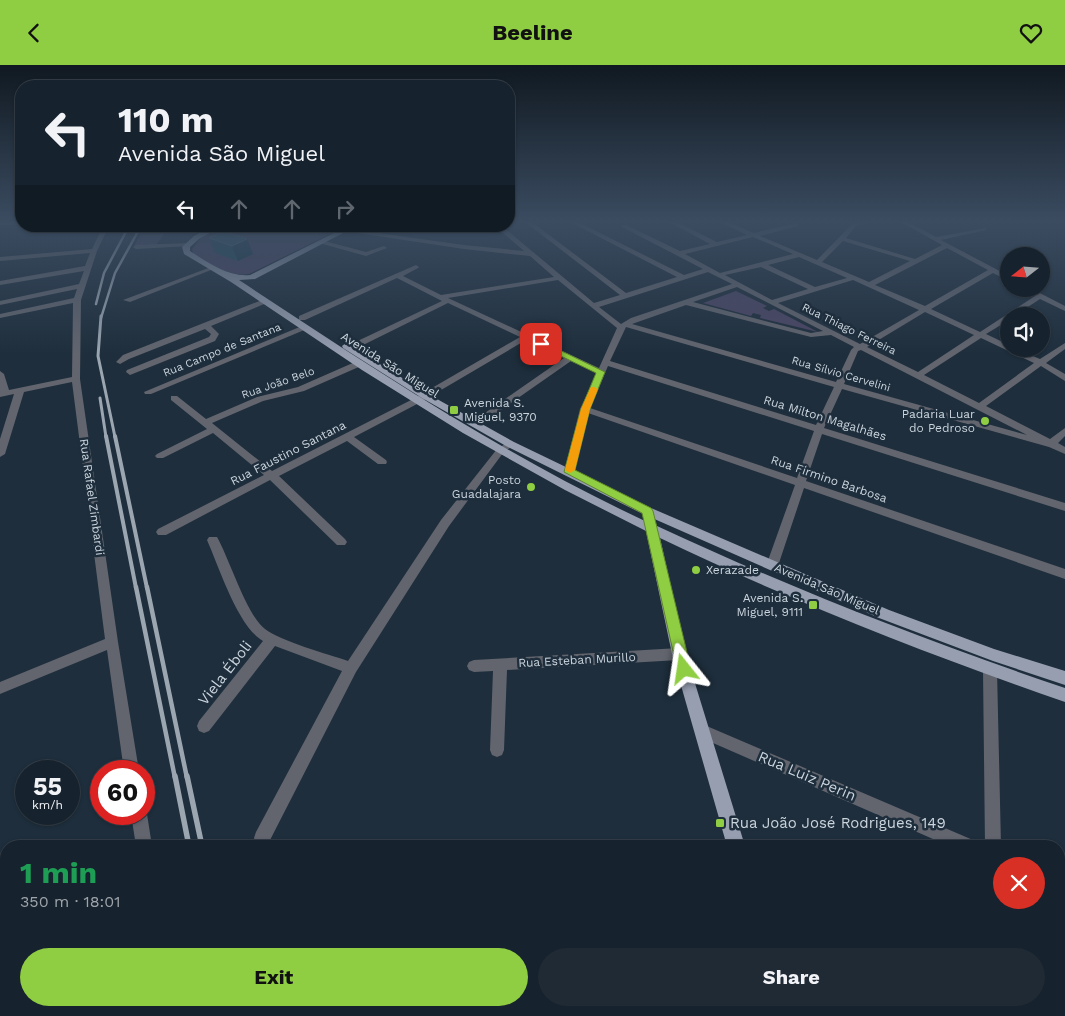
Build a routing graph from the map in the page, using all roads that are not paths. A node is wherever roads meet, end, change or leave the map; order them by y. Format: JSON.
{"nodes":[{"id":1,"x":211,"y":266,"type":"edge"},
{"id":2,"x":274,"y":266,"type":"edge"},
{"id":3,"x":546,"y":266,"type":"edge"},
{"id":4,"x":586,"y":266,"type":"edge"},
{"id":5,"x":662,"y":266,"type":"edge"},
{"id":6,"x":703,"y":266,"type":"edge"},
{"id":7,"x":752,"y":266,"type":"edge"},
{"id":8,"x":766,"y":266,"type":"edge"},
{"id":9,"x":826,"y":266,"type":"edge"},
{"id":10,"x":905,"y":266,"type":"edge"},
{"id":11,"x":986,"y":266,"type":"edge"},
{"id":12,"x":416,"y":267,"type":"dead end"},
{"id":13,"x":88,"y":268,"type":"joint"},
{"id":14,"x":214,"y":268,"type":"junction"},
{"id":15,"x":708,"y":269,"type":"junction"},
{"id":16,"x":993,"y":270,"type":"junction"},
{"id":17,"x":1000,"y":274,"type":"edge"},
{"id":18,"x":398,"y":275,"type":"junction"},
{"id":19,"x":719,"y":275,"type":"junction"},
{"id":20,"x":227,"y":276,"type":"junction"},
{"id":21,"x":252,"y":277,"type":"junction"},
{"id":22,"x":683,"y":277,"type":"junction"},
{"id":23,"x":560,"y":278,"type":"junction"},
{"id":24,"x":854,"y":278,"type":"junction"},
{"id":25,"x":0,"y":283,"type":"edge"},
{"id":26,"x":737,"y":285,"type":"junction"},
{"id":27,"x":869,"y":285,"type":"junction"},
{"id":28,"x":81,"y":286,"type":"junction"},
{"id":29,"x":814,"y":290,"type":"junction"},
{"id":30,"x":624,"y":295,"type":"junction"},
{"id":31,"x":1038,"y":297,"type":"edge"},
{"id":32,"x":1042,"y":297,"type":"edge"},
{"id":33,"x":443,"y":299,"type":"junction"},
{"id":34,"x":77,"y":300,"type":"junction"},
{"id":35,"x":127,"y":300,"type":"dead end"},
{"id":36,"x":265,"y":302,"type":"junction"},
{"id":37,"x":0,"y":303,"type":"edge"},
{"id":38,"x":687,"y":303,"type":"junction"},
{"id":39,"x":771,"y":303,"type":"junction"},
{"id":40,"x":593,"y":306,"type":"junction"},
{"id":41,"x":925,"y":309,"type":"junction"},
{"id":42,"x":1065,"y":309,"type":"edge"},
{"id":43,"x":0,"y":316,"type":"edge"},
{"id":44,"x":304,"y":323,"type":"junction"},
{"id":45,"x":205,"y":325,"type":"junction"},
{"id":46,"x":623,"y":326,"type":"junction"},
{"id":47,"x":831,"y":333,"type":"junction"},
{"id":48,"x":979,"y":335,"type":"junction"},
{"id":49,"x":526,"y":337,"type":"junction"},
{"id":50,"x":1000,"y":344,"type":"edge"},
{"id":51,"x":1065,"y":345,"type":"edge"},
{"id":52,"x":859,"y":347,"type":"junction"},
{"id":53,"x":350,"y":348,"type":"junction"},
{"id":54,"x":570,"y":357,"type":"junction"},
{"id":55,"x":1028,"y":357,"type":"edge"},
{"id":56,"x":120,"y":362,"type":"dead end"},
{"id":57,"x":605,"y":362,"type":"junction"},
{"id":58,"x":1041,"y":363,"type":"junction"},
{"id":59,"x":358,"y":364,"type":"junction"},
{"id":60,"x":130,"y":372,"type":"dead end"},
{"id":61,"x":601,"y":372,"type":"junction"},
{"id":62,"x":0,"y":374,"type":"edge"},
{"id":63,"x":918,"y":375,"type":"junction"},
{"id":64,"x":76,"y":379,"type":"junction"},
{"id":65,"x":1065,"y":379,"type":"edge"},
{"id":66,"x":839,"y":385,"type":"junction"},
{"id":67,"x":20,"y":390,"type":"junction"},
{"id":68,"x":148,"y":392,"type":"dead end"},
{"id":69,"x":2,"y":393,"type":"edge"},
{"id":70,"x":174,"y":398,"type":"dead end"},
{"id":71,"x":421,"y":398,"type":"junction"},
{"id":72,"x":980,"y":407,"type":"junction"},
{"id":73,"x":585,"y":409,"type":"junction"},
{"id":74,"x":474,"y":424,"type":"junction"},
{"id":75,"x":210,"y":426,"type":"junction"},
{"id":76,"x":819,"y":429,"type":"junction"},
{"id":77,"x":1065,"y":431,"type":"edge"},
{"id":78,"x":348,"y":437,"type":"junction"},
{"id":79,"x":1051,"y":443,"type":"junction"},
{"id":80,"x":505,"y":447,"type":"junction"},
{"id":81,"x":1065,"y":451,"type":"edge"},
{"id":82,"x":0,"y":454,"type":"edge"},
{"id":83,"x":160,"y":456,"type":"dead end"},
{"id":84,"x":382,"y":462,"type":"dead end"},
{"id":85,"x":569,"y":472,"type":"junction"},
{"id":86,"x":271,"y":475,"type":"junction"},
{"id":87,"x":800,"y":481,"type":"junction"},
{"id":88,"x":1065,"y":507,"type":"edge"},
{"id":89,"x":647,"y":511,"type":"junction"},
{"id":90,"x":651,"y":529,"type":"junction"},
{"id":91,"x":162,"y":533,"type":"dead end"},
{"id":92,"x":213,"y":540,"type":"dead end"},
{"id":93,"x":341,"y":542,"type":"dead end"},
{"id":94,"x":772,"y":566,"type":"junction"},
{"id":95,"x":1065,"y":574,"type":"edge"},
{"id":96,"x":272,"y":640,"type":"junction"},
{"id":97,"x":112,"y":642,"type":"junction"},
{"id":98,"x":679,"y":654,"type":"junction"},
{"id":99,"x":500,"y":665,"type":"junction"},
{"id":100,"x":474,"y":666,"type":"dead end"},
{"id":101,"x":351,"y":668,"type":"junction"},
{"id":102,"x":990,"y":670,"type":"junction"},
{"id":103,"x":1065,"y":678,"type":"edge"},
{"id":104,"x":0,"y":688,"type":"edge"},
{"id":105,"x":1065,"y":695,"type":"edge"},
{"id":106,"x":204,"y":726,"type":"dead end"},
{"id":107,"x":702,"y":731,"type":"junction"},
{"id":108,"x":497,"y":750,"type":"dead end"},
{"id":109,"x":130,"y":760,"type":"edge"},
{"id":110,"x":141,"y":825,"type":"edge"},
{"id":111,"x":262,"y":839,"type":"dead end"},
{"id":112,"x":143,"y":840,"type":"edge"},
{"id":113,"x":734,"y":840,"type":"edge"},
{"id":114,"x":953,"y":840,"type":"edge"},
{"id":115,"x":993,"y":840,"type":"edge"}],
"edges":[{"from":1,"to":14,"type":"main road","name":"Avenida São Miguel"},
{"from":2,"to":21,"type":"main road"},
{"from":3,"to":23,"type":"street"},
{"from":4,"to":30,"type":"street"},
{"from":5,"to":22,"type":"street"},
{"from":6,"to":15,"type":"street","name":"Rua Thiago Ferreira"},
{"from":7,"to":19,"type":"street"},
{"from":8,"to":29,"type":"street"},
{"from":9,"to":24,"type":"street"},
{"from":10,"to":27,"type":"street"},
{"from":11,"to":16,"type":"street"},
{"from":12,"to":18,"type":"street","name":"Rua Campo de Santana"},
{"from":13,"to":25,"type":"street"},
{"from":13,"to":28,"type":"street","name":"Rua Rafael Zimbardi"},
{"from":14,"to":20,"type":"main road","name":"Avenida São Miguel"},
{"from":14,"to":35,"type":"street"},
{"from":15,"to":19,"type":"street","name":"Rua Thiago Ferreira"},
{"from":15,"to":22,"type":"street"},
{"from":16,"to":17,"type":"street"},
{"from":16,"to":41,"type":"street"},
{"from":18,"to":33,"type":"street"},
{"from":18,"to":44,"type":"street","name":"Rua Campo de Santana"},
{"from":19,"to":26,"type":"street","name":"Rua Thiago Ferreira"},
{"from":20,"to":21,"type":"main road","name":"Avenida São Miguel"},
{"from":20,"to":36,"type":"main road","name":"Avenida São Miguel"},
{"from":21,"to":44,"type":"main road","name":"Avenida São Miguel"},
{"from":22,"to":30,"type":"street"},
{"from":23,"to":33,"type":"street"},
{"from":23,"to":40,"type":"street"},
{"from":24,"to":27,"type":"street"},
{"from":24,"to":29,"type":"street"},
{"from":26,"to":38,"type":"street"},
{"from":26,"to":39,"type":"street","name":"Rua Thiago Ferreira"},
{"from":27,"to":41,"type":"street"},
{"from":28,"to":34,"type":"street","name":"Rua Rafael Zimbardi"},
{"from":28,"to":37,"type":"street"},
{"from":29,"to":39,"type":"street"},
{"from":30,"to":40,"type":"street"},
{"from":31,"to":48,"type":"street"},
{"from":32,"to":42,"type":"street"},
{"from":33,"to":49,"type":"street"},
{"from":33,"to":53,"type":"street"},
{"from":34,"to":43,"type":"street"},
{"from":34,"to":64,"type":"street","name":"Rua Rafael Zimbardi"},
{"from":36,"to":44,"type":"main road","name":"Avenida São Miguel"},
{"from":36,"to":45,"type":"street"},
{"from":38,"to":46,"type":"street"},
{"from":38,"to":47,"type":"street"},
{"from":39,"to":47,"type":"street","name":"Rua Thiago Ferreira"},
{"from":40,"to":46,"type":"street"},
{"from":41,"to":48,"type":"street"},
{"from":41,"to":52,"type":"street"},
{"from":44,"to":53,"type":"main road","name":"Avenida São Miguel"},
{"from":44,"to":59,"type":"main road","name":"Avenida São Miguel"},
{"from":44,"to":68,"type":"street","name":"Rua Campo de Santana"},
{"from":45,"to":56,"type":"street"},
{"from":45,"to":60,"type":"street"},
{"from":46,"to":57,"type":"street"},
{"from":46,"to":66,"type":"street","name":"Rua Sílvio Cervelini"},
{"from":47,"to":52,"type":"street","name":"Rua Thiago Ferreira"},
{"from":48,"to":50,"type":"street"},
{"from":48,"to":63,"type":"street"},
{"from":49,"to":54,"type":"street"},
{"from":49,"to":71,"type":"street","name":"Rua Faustino Santana"},
{"from":51,"to":58,"type":"street"},
{"from":52,"to":63,"type":"street","name":"Rua Thiago Ferreira"},
{"from":52,"to":66,"type":"street"},
{"from":53,"to":71,"type":"main road","name":"Avenida São Miguel"},
{"from":54,"to":61,"type":"street"},
{"from":54,"to":74,"type":"street"},
{"from":55,"to":58,"type":"street"},
{"from":57,"to":61,"type":"street"},
{"from":57,"to":76,"type":"street","name":"Rua Milton Magalhães"},
{"from":58,"to":65,"type":"street"},
{"from":58,"to":72,"type":"street"},
{"from":59,"to":71,"type":"main road","name":"Avenida São Miguel"},
{"from":59,"to":75,"type":"street","name":"Rua João Belo"},
{"from":61,"to":73,"type":"street"},
{"from":62,"to":69,"type":"street"},
{"from":63,"to":72,"type":"street","name":"Rua Thiago Ferreira"},
{"from":64,"to":67,"type":"street"},
{"from":64,"to":97,"type":"street","name":"Rua Rafael Zimbardi"},
{"from":66,"to":76,"type":"street"},
{"from":66,"to":79,"type":"street","name":"Rua Sílvio Cervelini"},
{"from":67,"to":69,"type":"street"},
{"from":67,"to":82,"type":"street"},
{"from":70,"to":75,"type":"street"},
{"from":71,"to":74,"type":"main road","name":"Avenida São Miguel"},
{"from":71,"to":78,"type":"street","name":"Rua Faustino Santana"},
{"from":71,"to":80,"type":"main road","name":"Avenida São Miguel"},
{"from":72,"to":79,"type":"street","name":"Rua Thiago Ferreira"},
{"from":73,"to":85,"type":"street"},
{"from":73,"to":87,"type":"street","name":"Rua Firmino Barbosa"},
{"from":74,"to":80,"type":"main road","name":"Avenida São Miguel"},
{"from":75,"to":83,"type":"street","name":"Rua João Belo"},
{"from":75,"to":86,"type":"street"},
{"from":76,"to":87,"type":"street"},
{"from":76,"to":88,"type":"street","name":"Rua Milton Magalhães"},
{"from":77,"to":79,"type":"street"},
{"from":78,"to":84,"type":"street"},
{"from":78,"to":86,"type":"street","name":"Rua Faustino Santana"},
{"from":79,"to":81,"type":"street","name":"Rua Thiago Ferreira"},
{"from":80,"to":85,"type":"main road","name":"Avenida São Miguel"},
{"from":80,"to":90,"type":"main road","name":"Avenida São Miguel"},
{"from":80,"to":101,"type":"street"},
{"from":85,"to":89,"type":"main road","name":"Avenida São Miguel"},
{"from":86,"to":91,"type":"street","name":"Rua Faustino Santana"},
{"from":86,"to":93,"type":"street"},
{"from":87,"to":94,"type":"street"},
{"from":87,"to":95,"type":"street","name":"Rua Firmino Barbosa"},
{"from":89,"to":90,"type":"main road"},
{"from":89,"to":94,"type":"main road","name":"Avenida São Miguel"},
{"from":90,"to":98,"type":"main road"},
{"from":90,"to":102,"type":"main road","name":"Avenida São Miguel"},
{"from":92,"to":96,"type":"street"},
{"from":94,"to":103,"type":"main road","name":"Avenida São Miguel"},
{"from":96,"to":101,"type":"street"},
{"from":96,"to":106,"type":"street","name":"Viela Éboli"},
{"from":97,"to":104,"type":"street"},
{"from":97,"to":109,"type":"street","name":"Rua Rafael Zimbardi"},
{"from":98,"to":99,"type":"street","name":"Rua Esteban Murillo"},
{"from":98,"to":107,"type":"main road"},
{"from":99,"to":100,"type":"street","name":"Rua Esteban Murillo"},
{"from":99,"to":108,"type":"street"},
{"from":101,"to":111,"type":"street"},
{"from":102,"to":105,"type":"main road","name":"Avenida São Miguel"},
{"from":102,"to":115,"type":"street"},
{"from":107,"to":113,"type":"main road"},
{"from":107,"to":114,"type":"street","name":"Rua Luiz Perin"},
{"from":110,"to":112,"type":"street"}]}
